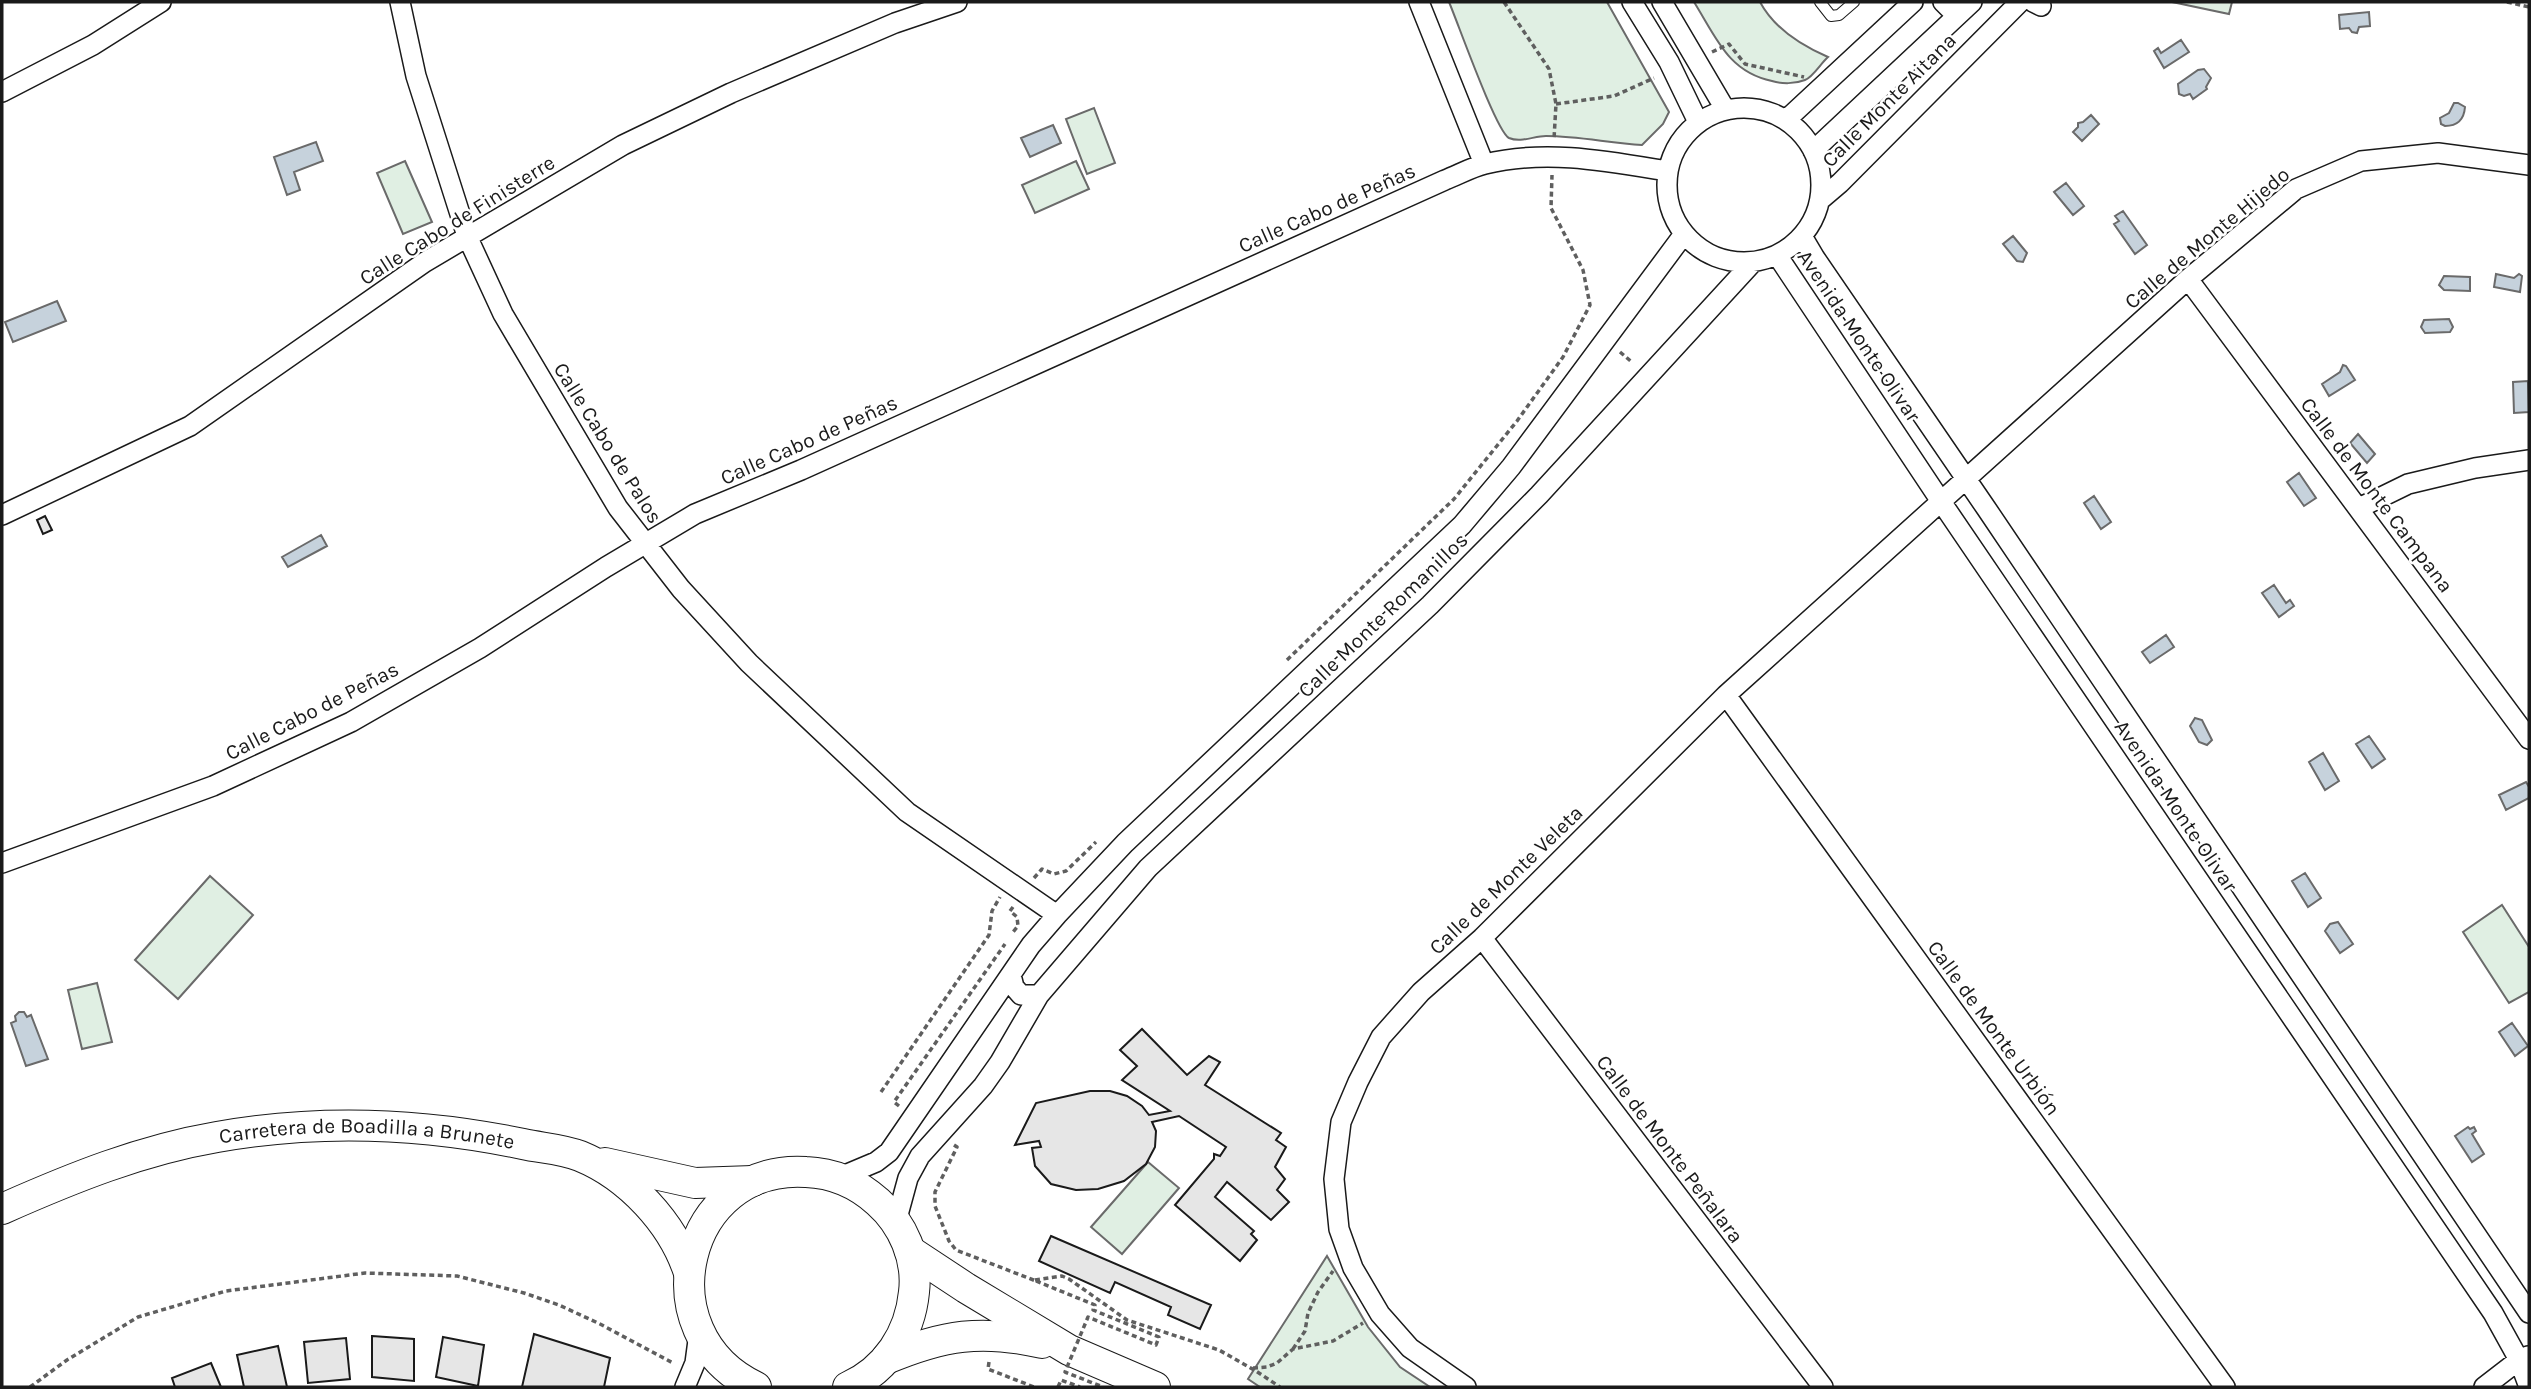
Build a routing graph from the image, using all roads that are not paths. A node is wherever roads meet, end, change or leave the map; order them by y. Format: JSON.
{"nodes":[{"id":1,"x":161,"y":2,"type":"edge"},
{"id":2,"x":400,"y":2,"type":"edge"},
{"id":3,"x":957,"y":2,"type":"edge"},
{"id":4,"x":1419,"y":2,"type":"edge"},
{"id":5,"x":1632,"y":2,"type":"edge"},
{"id":6,"x":1662,"y":2,"type":"edge"},
{"id":7,"x":1820,"y":2,"type":"edge"},
{"id":8,"x":1854,"y":2,"type":"edge"},
{"id":9,"x":1913,"y":2,"type":"edge"},
{"id":10,"x":1972,"y":2,"type":"edge"},
{"id":11,"x":2020,"y":2,"type":"edge"},
{"id":12,"x":1950,"y":9,"type":"edge"},
{"id":13,"x":2,"y":92,"type":"edge"},
{"id":14,"x":1726,"y":109,"type":"junction"},
{"id":15,"x":1786,"y":120,"type":"junction"},
{"id":16,"x":1698,"y":122,"type":"junction"},
{"id":17,"x":1813,"y":151,"type":"junction"},
{"id":18,"x":1484,"y":164,"type":"junction"},
{"id":19,"x":2529,"y":165,"type":"edge"},
{"id":20,"x":1667,"y":171,"type":"junction"},
{"id":21,"x":1820,"y":200,"type":"junction"},
{"id":22,"x":1684,"y":234,"type":"junction"},
{"id":23,"x":467,"y":236,"type":"junction"},
{"id":24,"x":1802,"y":236,"type":"junction"},
{"id":25,"x":1777,"y":254,"type":"junction"},
{"id":26,"x":1753,"y":262,"type":"junction"},
{"id":27,"x":2188,"y":279,"type":"junction"},
{"id":28,"x":2529,"y":460,"type":"edge"},
{"id":29,"x":1967,"y":481,"type":"junction"},
{"id":30,"x":1941,"y":503,"type":"junction"},
{"id":31,"x":2359,"y":508,"type":"junction"},
{"id":32,"x":2,"y":515,"type":"edge"},
{"id":33,"x":645,"y":543,"type":"junction"},
{"id":34,"x":1726,"y":695,"type":"junction"},
{"id":35,"x":2529,"y":739,"type":"edge"},
{"id":36,"x":2,"y":863,"type":"edge"},
{"id":37,"x":1099,"y":870,"type":"junction"},
{"id":38,"x":2249,"y":897,"type":"junction"},
{"id":39,"x":1120,"y":901,"type":"junction"},
{"id":40,"x":2222,"y":914,"type":"junction"},
{"id":41,"x":1057,"y":915,"type":"junction"},
{"id":42,"x":1482,"y":938,"type":"junction"},
{"id":43,"x":2278,"y":942,"type":"junction"},
{"id":44,"x":2252,"y":958,"type":"junction"},
{"id":45,"x":1011,"y":975,"type":"junction"},
{"id":46,"x":1039,"y":995,"type":"junction"},
{"id":47,"x":579,"y":1156,"type":"junction"},
{"id":48,"x":838,"y":1178,"type":"junction"},
{"id":49,"x":757,"y":1180,"type":"junction"},
{"id":50,"x":2,"y":1209,"type":"edge"},
{"id":51,"x":896,"y":1222,"type":"junction"},
{"id":52,"x":910,"y":1251,"type":"junction"},
{"id":53,"x":689,"y":1273,"type":"junction"},
{"id":54,"x":2529,"y":1313,"type":"edge"},
{"id":55,"x":699,"y":1333,"type":"junction"},
{"id":56,"x":1069,"y":1350,"type":"junction"},
{"id":57,"x":2524,"y":1358,"type":"edge"},
{"id":58,"x":887,"y":1359,"type":"junction"},
{"id":59,"x":685,"y":1387,"type":"edge"},
{"id":60,"x":756,"y":1387,"type":"edge"},
{"id":61,"x":848,"y":1387,"type":"edge"},
{"id":62,"x":1155,"y":1387,"type":"edge"},
{"id":63,"x":1466,"y":1387,"type":"edge"},
{"id":64,"x":1822,"y":1387,"type":"edge"},
{"id":65,"x":2225,"y":1387,"type":"edge"},
{"id":66,"x":2484,"y":1387,"type":"edge"},
{"id":67,"x":2529,"y":1387,"type":"edge"}],
"edges":[{"from":1,"to":13,"type":"street"},
{"from":2,"to":23,"type":"street","name":"Calle Cabo de Palos"},
{"from":3,"to":23,"type":"street","name":"Calle Cabo de Finisterre"},
{"from":4,"to":18,"type":"street"},
{"from":5,"to":16,"type":"street"},
{"from":6,"to":14,"type":"street"},
{"from":7,"to":8,"type":"lane"},
{"from":9,"to":15,"type":"street"},
{"from":10,"to":12,"type":"street"},
{"from":11,"to":21,"type":"street","name":"Calle Monte Aitana"},
{"from":12,"to":17,"type":"street"},
{"from":14,"to":15,"type":"street"},
{"from":14,"to":16,"type":"street"},
{"from":15,"to":17,"type":"street"},
{"from":16,"to":20,"type":"street"},
{"from":17,"to":21,"type":"street"},
{"from":18,"to":20,"type":"street","name":"Calle Cabo de Peñas"},
{"from":18,"to":33,"type":"street","name":"Calle Cabo de Peñas"},
{"from":19,"to":27,"type":"street","name":"Calle de Monte Hijedo"},
{"from":20,"to":22,"type":"street"},
{"from":21,"to":24,"type":"street"},
{"from":22,"to":26,"type":"street"},
{"from":22,"to":37,"type":"street","name":"Calle Monte Romanillos"},
{"from":23,"to":32,"type":"street","name":"Calle Cabo de Finisterre"},
{"from":23,"to":33,"type":"street","name":"Calle Cabo de Palos"},
{"from":24,"to":25,"type":"street"},
{"from":24,"to":29,"type":"street","name":"Avenida Monte Olivar"},
{"from":25,"to":26,"type":"street"},
{"from":25,"to":30,"type":"street","name":"Avenida Monte Olivar"},
{"from":26,"to":39,"type":"street","name":"Calle Monte Romanillos"},
{"from":27,"to":29,"type":"street","name":"Calle de Monte Hijedo"},
{"from":27,"to":31,"type":"street","name":"Calle de Monte Campana"},
{"from":28,"to":31,"type":"street"},
{"from":29,"to":30,"type":"street","name":"Calle de Monte Veleta"},
{"from":29,"to":38,"type":"street","name":"Avenida Monte Olivar"},
{"from":30,"to":34,"type":"street","name":"Calle de Monte Veleta"},
{"from":30,"to":40,"type":"street","name":"Avenida Monte Olivar"},
{"from":31,"to":35,"type":"street","name":"Calle de Monte Campana"},
{"from":33,"to":36,"type":"street","name":"Calle Cabo de Peñas"},
{"from":33,"to":41,"type":"street","name":"Calle Cabo de Palos"},
{"from":34,"to":42,"type":"street","name":"Calle de Monte Veleta"},
{"from":34,"to":65,"type":"street","name":"Calle de Monte Urbión"},
{"from":37,"to":39,"type":"street"},
{"from":37,"to":41,"type":"street","name":"Calle Monte Romanillos"},
{"from":38,"to":40,"type":"street"},
{"from":38,"to":43,"type":"street","name":"Avenida Monte Olivar"},
{"from":39,"to":46,"type":"street","name":"Calle Monte Romanillos"},
{"from":40,"to":44,"type":"street","name":"Avenida Monte Olivar"},
{"from":41,"to":45,"type":"street","name":"Calle Monte Romanillos"},
{"from":42,"to":63,"type":"street","name":"Calle de Monte Veleta"},
{"from":42,"to":64,"type":"street","name":"Calle de Monte Peñalara"},
{"from":43,"to":44,"type":"street"},
{"from":43,"to":54,"type":"street","name":"Avenida Monte Olivar"},
{"from":44,"to":57,"type":"street","name":"Avenida Monte Olivar"},
{"from":45,"to":46,"type":"street"},
{"from":45,"to":48,"type":"street","name":"Calle Monte Romanillos"},
{"from":46,"to":51,"type":"street","name":"Calle Monte Romanillos"},
{"from":47,"to":49,"type":"main road"},
{"from":47,"to":50,"type":"main road","name":"Carretera de Boadilla a Brunete"},
{"from":47,"to":53,"type":"main road","name":"Carretera de Boadilla a Brunete"},
{"from":48,"to":49,"type":"main road"},
{"from":48,"to":51,"type":"main road"},
{"from":49,"to":53,"type":"main road"},
{"from":51,"to":52,"type":"main road"},
{"from":52,"to":56,"type":"main road"},
{"from":52,"to":58,"type":"main road"},
{"from":53,"to":55,"type":"main road"},
{"from":55,"to":59,"type":"street"},
{"from":55,"to":60,"type":"main road"},
{"from":56,"to":58,"type":"main road"},
{"from":56,"to":62,"type":"main road"},
{"from":57,"to":66,"type":"street"},
{"from":57,"to":67,"type":"street","name":"Avenida Monte Olivar"},
{"from":58,"to":61,"type":"main road"}]}
